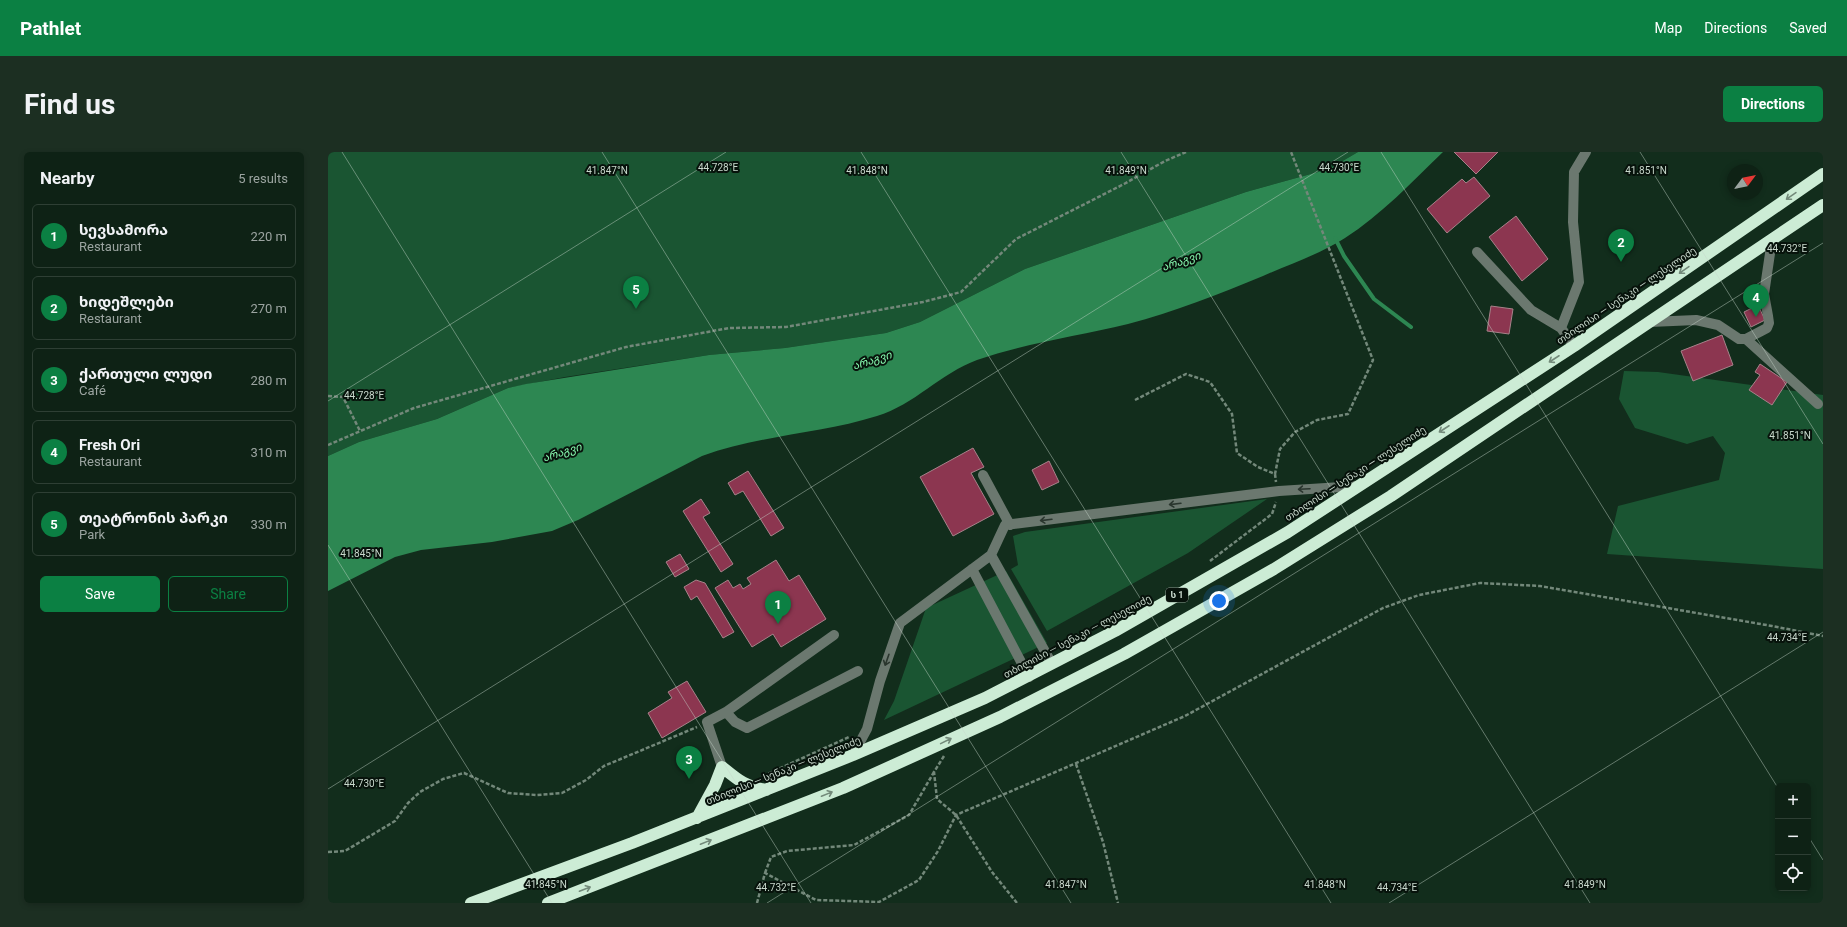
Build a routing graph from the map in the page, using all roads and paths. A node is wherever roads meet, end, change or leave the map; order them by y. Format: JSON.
{"nodes":[{"id":1,"x":1186,"y":152,"type":"edge"},
{"id":2,"x":1291,"y":152,"type":"edge"},
{"id":3,"x":1586,"y":152,"type":"edge"},
{"id":4,"x":1823,"y":174,"type":"edge"},
{"id":5,"x":1823,"y":205,"type":"edge"},
{"id":6,"x":1772,"y":240,"type":"junction"},
{"id":7,"x":1477,"y":252,"type":"dead end"},
{"id":8,"x":1650,"y":322,"type":"junction"},
{"id":9,"x":1561,"y":328,"type":"junction"},
{"id":10,"x":1746,"y":339,"type":"junction"},
{"id":11,"x":1574,"y":346,"type":"junction"},
{"id":12,"x":328,"y":396,"type":"edge"},
{"id":13,"x":1135,"y":400,"type":"dead end"},
{"id":14,"x":1818,"y":404,"type":"dead end"},
{"id":15,"x":360,"y":431,"type":"junction"},
{"id":16,"x":328,"y":445,"type":"edge"},
{"id":17,"x":982,"y":475,"type":"dead end"},
{"id":18,"x":1357,"y":486,"type":"junction"},
{"id":19,"x":1279,"y":491,"type":"junction"},
{"id":20,"x":1007,"y":525,"type":"junction"},
{"id":21,"x":991,"y":555,"type":"junction"},
{"id":22,"x":1209,"y":562,"type":"dead end"},
{"id":23,"x":972,"y":569,"type":"junction"},
{"id":24,"x":834,"y":635,"type":"dead end"},
{"id":25,"x":1823,"y":636,"type":"edge"},
{"id":26,"x":1052,"y":664,"type":"junction"},
{"id":27,"x":858,"y":671,"type":"dead end"},
{"id":28,"x":1029,"y":676,"type":"junction"},
{"id":29,"x":726,"y":712,"type":"junction"},
{"id":30,"x":707,"y":722,"type":"junction"},
{"id":31,"x":867,"y":729,"type":"junction"},
{"id":32,"x":945,"y":754,"type":"dead end"},
{"id":33,"x":853,"y":755,"type":"junction"},
{"id":34,"x":1076,"y":764,"type":"junction"},
{"id":35,"x":722,"y":767,"type":"junction"},
{"id":36,"x":934,"y":772,"type":"junction"},
{"id":37,"x":749,"y":787,"type":"junction"},
{"id":38,"x":766,"y":790,"type":"junction"},
{"id":39,"x":956,"y":816,"type":"junction"},
{"id":40,"x":697,"y":818,"type":"junction"},
{"id":41,"x":328,"y":852,"type":"edge"},
{"id":42,"x":765,"y":873,"type":"junction"},
{"id":43,"x":471,"y":903,"type":"edge"},
{"id":44,"x":548,"y":903,"type":"edge"},
{"id":45,"x":757,"y":903,"type":"edge"},
{"id":46,"x":1017,"y":903,"type":"edge"},
{"id":47,"x":1118,"y":903,"type":"edge"}],
"edges":[{"from":1,"to":15,"type":"path"},
{"from":2,"to":13,"type":"path"},
{"from":3,"to":9,"type":"lane"},
{"from":4,"to":11,"type":"highway","name":"თბილისი — სენაკი — ლესელიძე","number":"ს 1","one_way":true},
{"from":5,"to":6,"type":"highway","number":"ს 1"},
{"from":6,"to":8,"type":"highway","number":"ს 1"},
{"from":6,"to":10,"type":"lane"},
{"from":7,"to":9,"type":"lane"},
{"from":8,"to":10,"type":"lane"},
{"from":44,"to":8,"type":"highway","number":"ს 1","one_way":true},
{"from":9,"to":11,"type":"lane"},
{"from":10,"to":14,"type":"lane"},
{"from":11,"to":18,"type":"highway","name":"თბილისი — სენაკი — ლესელიძე","number":"ს 1","one_way":true},
{"from":12,"to":15,"type":"path"},
{"from":15,"to":16,"type":"path"},
{"from":17,"to":20,"type":"lane"},
{"from":18,"to":19,"type":"lane","one_way":true},
{"from":18,"to":26,"type":"highway","name":"თბილისი — სენაკი — ლესელიძე","number":"ს 1"},
{"from":19,"to":20,"type":"lane","one_way":true},
{"from":19,"to":22,"type":"path"},
{"from":20,"to":21,"type":"lane"},
{"from":21,"to":23,"type":"lane"},
{"from":21,"to":26,"type":"lane"},
{"from":23,"to":28,"type":"lane"},
{"from":23,"to":31,"type":"lane","one_way":true},
{"from":24,"to":29,"type":"lane"},
{"from":25,"to":34,"type":"path"},
{"from":26,"to":28,"type":"highway","name":"თბილისი — სენაკი — ლესელიძე","number":"ს 1"},
{"from":27,"to":29,"type":"lane"},
{"from":28,"to":33,"type":"highway","name":"თბილისი — სენაკი — ლესელიძე","number":"ს 1"},
{"from":29,"to":30,"type":"lane"},
{"from":30,"to":35,"type":"lane"},
{"from":30,"to":41,"type":"path"},
{"from":31,"to":33,"type":"lane"},
{"from":31,"to":37,"type":"path"},
{"from":32,"to":36,"type":"path"},
{"from":33,"to":38,"type":"highway","name":"თბილისი — სენაკი — ლესელიძე","number":"ს 1"},
{"from":34,"to":39,"type":"path"},
{"from":34,"to":47,"type":"path"},
{"from":35,"to":37,"type":"highway"},
{"from":35,"to":40,"type":"highway"},
{"from":36,"to":39,"type":"path"},
{"from":36,"to":42,"type":"path"},
{"from":37,"to":38,"type":"highway"},
{"from":38,"to":40,"type":"highway","name":"თბილისი — სენაკი — ლესელიძე","number":"ს 1"},
{"from":39,"to":42,"type":"path"},
{"from":39,"to":46,"type":"path"},
{"from":40,"to":43,"type":"highway","name":"თბილისი — სენაკი — ლესელიძე","number":"ს 1"},
{"from":42,"to":45,"type":"path"}]}
